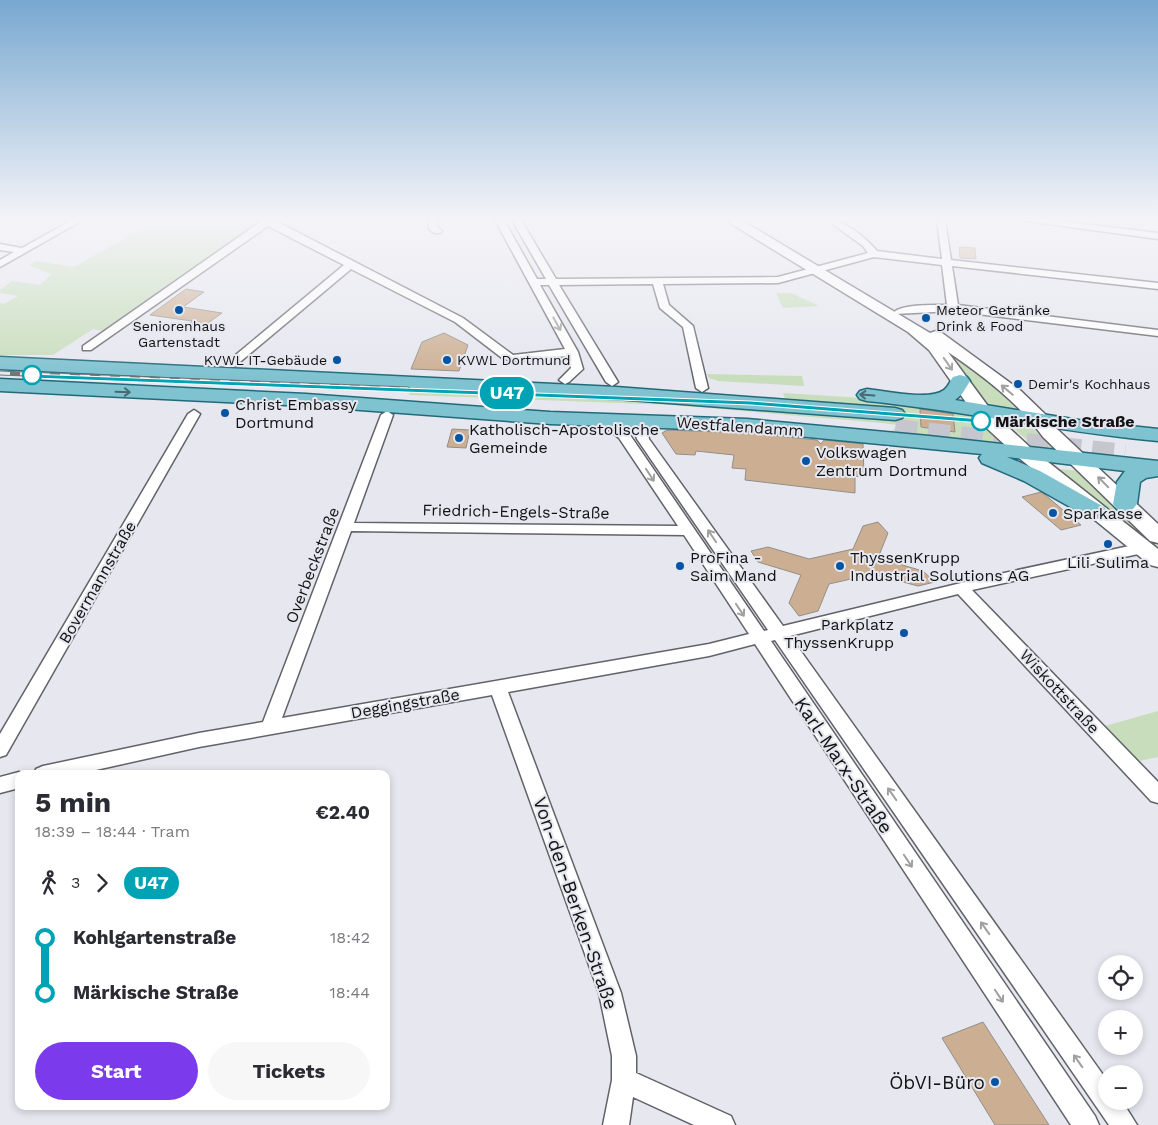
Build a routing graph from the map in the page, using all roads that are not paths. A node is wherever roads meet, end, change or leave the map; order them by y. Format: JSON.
{"nodes":[{"id":1,"x":195,"y":272,"type":"edge"},
{"id":2,"x":341,"y":272,"type":"edge"},
{"id":3,"x":367,"y":272,"type":"edge"},
{"id":4,"x":529,"y":272,"type":"edge"},
{"id":5,"x":546,"y":272,"type":"edge"},
{"id":6,"x":807,"y":272,"type":"edge"},
{"id":7,"x":825,"y":272,"type":"edge"},
{"id":8,"x":826,"y":272,"type":"edge"},
{"id":9,"x":948,"y":272,"type":"edge"},
{"id":10,"x":1034,"y":272,"type":"edge"},
{"id":11,"x":658,"y":280,"type":"junction"},
{"id":12,"x":551,"y":281,"type":"junction"},
{"id":13,"x":534,"y":282,"type":"junction"},
{"id":14,"x":1158,"y":286,"type":"edge"},
{"id":15,"x":953,"y":308,"type":"junction"},
{"id":16,"x":899,"y":312,"type":"junction"},
{"id":17,"x":1158,"y":333,"type":"edge"},
{"id":18,"x":87,"y":348,"type":"dead end"},
{"id":19,"x":593,"y":351,"type":"junction"},
{"id":20,"x":573,"y":353,"type":"junction"},
{"id":21,"x":0,"y":363,"type":"edge"},
{"id":22,"x":230,"y":365,"type":"dead end"},
{"id":23,"x":565,"y":380,"type":"junction"},
{"id":24,"x":357,"y":381,"type":"junction"},
{"id":25,"x":960,"y":381,"type":"junction"},
{"id":26,"x":612,"y":382,"type":"junction"},
{"id":27,"x":0,"y":386,"type":"edge"},
{"id":28,"x":702,"y":388,"type":"junction"},
{"id":29,"x":306,"y":400,"type":"junction"},
{"id":30,"x":916,"y":400,"type":"junction"},
{"id":31,"x":982,"y":410,"type":"junction"},
{"id":32,"x":194,"y":414,"type":"dead end"},
{"id":33,"x":387,"y":415,"type":"dead end"},
{"id":34,"x":592,"y":420,"type":"junction"},
{"id":35,"x":653,"y":421,"type":"junction"},
{"id":36,"x":1044,"y":422,"type":"junction"},
{"id":37,"x":1158,"y":434,"type":"edge"},
{"id":38,"x":930,"y":442,"type":"junction"},
{"id":39,"x":1158,"y":443,"type":"edge"},
{"id":40,"x":1026,"y":454,"type":"junction"},
{"id":41,"x":1158,"y":458,"type":"edge"},
{"id":42,"x":1080,"y":460,"type":"junction"},
{"id":43,"x":1158,"y":469,"type":"edge"},
{"id":44,"x":1125,"y":504,"type":"junction"},
{"id":45,"x":1096,"y":512,"type":"junction"},
{"id":46,"x":345,"y":527,"type":"junction"},
{"id":47,"x":687,"y":531,"type":"junction"},
{"id":48,"x":1154,"y":548,"type":"edge"},
{"id":49,"x":961,"y":588,"type":"junction"},
{"id":50,"x":769,"y":636,"type":"junction"},
{"id":51,"x":498,"y":687,"type":"junction"},
{"id":52,"x":270,"y":728,"type":"junction"},
{"id":53,"x":0,"y":750,"type":"edge"},
{"id":54,"x":61,"y":770,"type":"edge"},
{"id":55,"x":15,"y":781,"type":"edge"},
{"id":56,"x":0,"y":785,"type":"edge"},
{"id":57,"x":1158,"y":795,"type":"edge"},
{"id":58,"x":624,"y":1080,"type":"junction"},
{"id":59,"x":1098,"y":1089,"type":"edge"},
{"id":60,"x":1113,"y":1110,"type":"edge"},
{"id":61,"x":616,"y":1125,"type":"edge"},
{"id":62,"x":722,"y":1125,"type":"edge"},
{"id":63,"x":1086,"y":1125,"type":"edge"},
{"id":64,"x":1124,"y":1125,"type":"edge"}],
"edges":[{"from":1,"to":18,"type":"street"},
{"from":2,"to":22,"type":"street"},
{"from":3,"to":20,"type":"street"},
{"from":4,"to":13,"type":"street"},
{"from":5,"to":12,"type":"street"},
{"from":6,"to":11,"type":"street"},
{"from":7,"to":25,"type":"main road","one_way":true},
{"from":8,"to":16,"type":"main road"},
{"from":9,"to":15,"type":"street"},
{"from":10,"to":14,"type":"street"},
{"from":11,"to":12,"type":"street"},
{"from":11,"to":28,"type":"street"},
{"from":12,"to":13,"type":"street"},
{"from":12,"to":19,"type":"street"},
{"from":13,"to":20,"type":"street","one_way":true},
{"from":15,"to":16,"type":"street"},
{"from":15,"to":17,"type":"street"},
{"from":36,"to":16,"type":"main road","one_way":true},
{"from":19,"to":20,"type":"street"},
{"from":19,"to":26,"type":"street"},
{"from":20,"to":23,"type":"street"},
{"from":21,"to":24,"type":"main road","name":"Westfalendamm"},
{"from":23,"to":24,"type":"main road","name":"Westfalendamm"},
{"from":23,"to":26,"type":"main road","name":"Westfalendamm"},
{"from":24,"to":29,"type":"main road","name":"Westfalendamm"},
{"from":25,"to":30,"type":"main road"},
{"from":25,"to":31,"type":"main road"},
{"from":26,"to":28,"type":"main road","name":"Westfalendamm"},
{"from":27,"to":29,"type":"main road","name":"Westfalendamm","one_way":true},
{"from":30,"to":28,"type":"main road","name":"Westfalendamm","one_way":true},
{"from":29,"to":34,"type":"main road","name":"Westfalendamm"},
{"from":30,"to":31,"type":"main road","name":"Westfalendamm"},
{"from":31,"to":36,"type":"main road","name":"Westfalendamm"},
{"from":31,"to":40,"type":"main road"},
{"from":32,"to":53,"type":"street","name":"Bovermannstraße"},
{"from":33,"to":46,"type":"street","name":"Overbeckstraße"},
{"from":34,"to":35,"type":"main road","name":"Westfalendamm"},
{"from":34,"to":47,"type":"street","name":"Karl-Marx-Straße","one_way":true},
{"from":35,"to":38,"type":"main road","name":"Westfalendamm"},
{"from":50,"to":35,"type":"street","name":"Karl-Marx-Straße","one_way":true},
{"from":36,"to":37,"type":"main road","name":"Westfalendamm"},
{"from":36,"to":42,"type":"main road"},
{"from":38,"to":40,"type":"main road","name":"Westfalendamm"},
{"from":38,"to":45,"type":"main road"},
{"from":39,"to":41,"type":"main road"},
{"from":40,"to":42,"type":"main road","name":"Westfalendamm"},
{"from":40,"to":45,"type":"main road"},
{"from":42,"to":43,"type":"main road","name":"Westfalendamm"},
{"from":44,"to":42,"type":"main road","one_way":true},
{"from":43,"to":44,"type":"main road"},
{"from":44,"to":48,"type":"main road"},
{"from":45,"to":48,"type":"main road"},
{"from":46,"to":47,"type":"street","name":"Friedrich-Engels-Straße"},
{"from":46,"to":52,"type":"street","name":"Overbeckstraße"},
{"from":47,"to":50,"type":"street","name":"Karl-Marx-Straße","one_way":true},
{"from":48,"to":49,"type":"street","name":"Deggingstraße"},
{"from":49,"to":50,"type":"street","name":"Deggingstraße"},
{"from":49,"to":57,"type":"street","name":"Wiskottstraße"},
{"from":50,"to":51,"type":"street","name":"Deggingstraße"},
{"from":59,"to":50,"type":"street","name":"Karl-Marx-Straße","one_way":true},
{"from":50,"to":63,"type":"street","name":"Karl-Marx-Straße","one_way":true},
{"from":51,"to":52,"type":"street","name":"Deggingstraße"},
{"from":51,"to":58,"type":"street","name":"Von-den-Berken-Straße"},
{"from":52,"to":54,"type":"street","name":"Deggingstraße"},
{"from":55,"to":56,"type":"street"},
{"from":58,"to":61,"type":"street","name":"Von-den-Berken-Straße"},
{"from":58,"to":62,"type":"street"},
{"from":60,"to":64,"type":"street","name":"Karl-Marx-Straße"}]}
